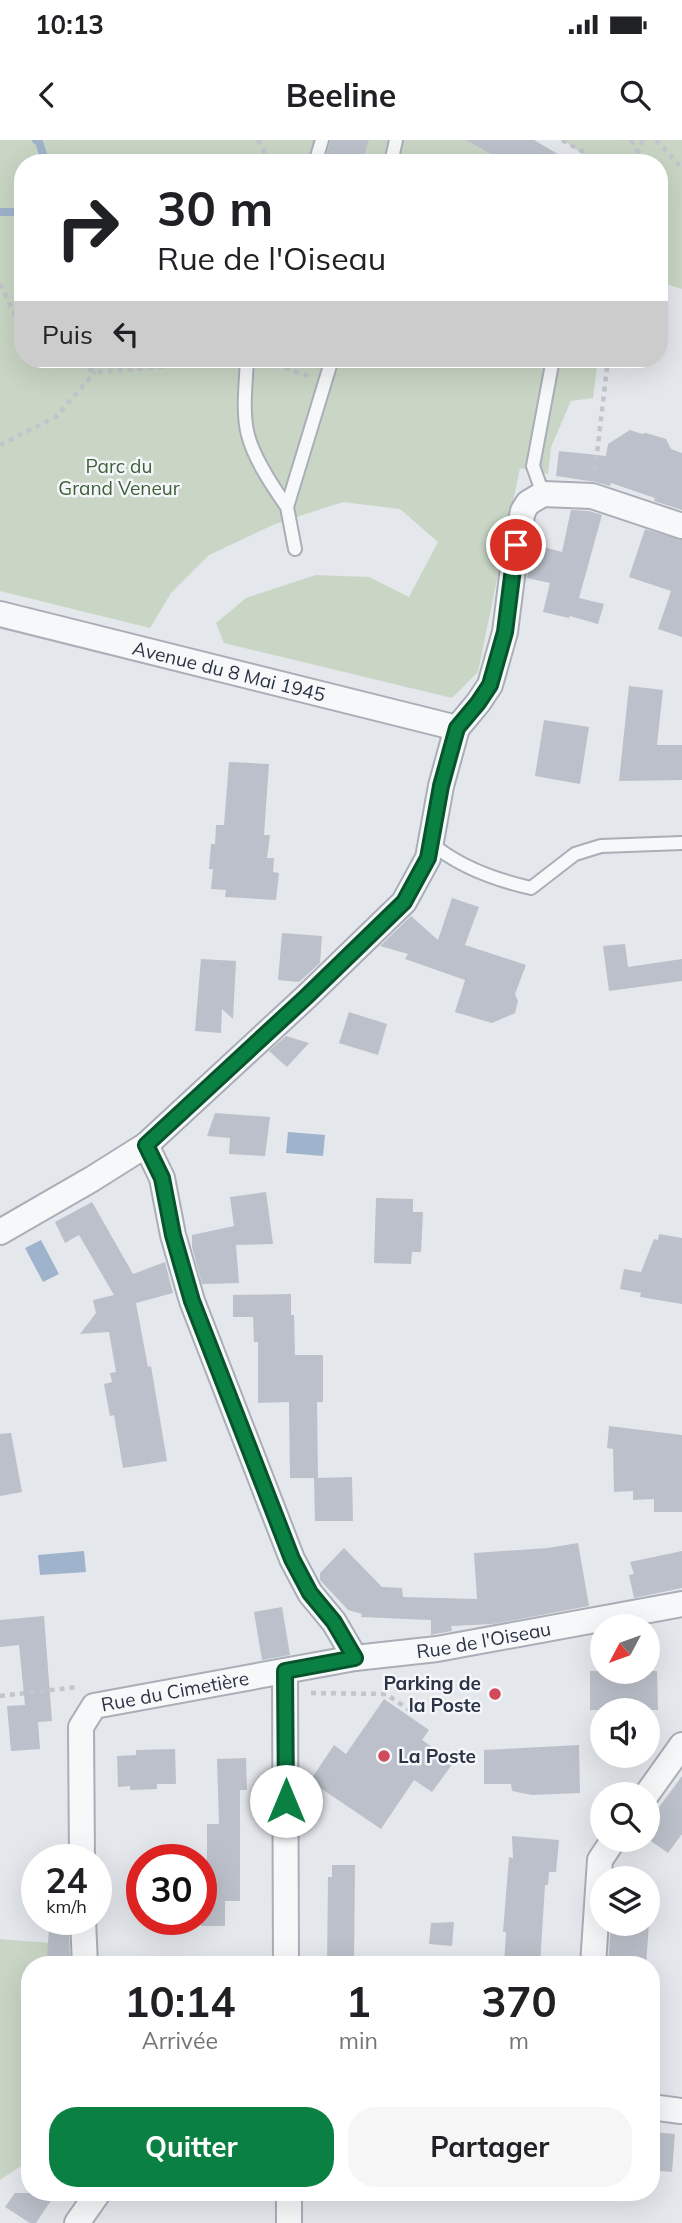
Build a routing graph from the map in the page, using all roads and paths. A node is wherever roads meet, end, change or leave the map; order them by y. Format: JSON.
{"nodes":[{"id":1,"x":562,"y":140,"type":"edge"},
{"id":2,"x":631,"y":140,"type":"edge"},
{"id":3,"x":643,"y":140,"type":"edge"},
{"id":4,"x":656,"y":140,"type":"edge"},
{"id":5,"x":638,"y":150,"type":"junction"},
{"id":6,"x":587,"y":154,"type":"edge"},
{"id":7,"x":636,"y":154,"type":"edge"},
{"id":8,"x":682,"y":168,"type":"edge"},
{"id":9,"x":0,"y":284,"type":"edge"},
{"id":10,"x":14,"y":313,"type":"edge"},
{"id":11,"x":88,"y":368,"type":"edge"},
{"id":12,"x":151,"y":368,"type":"edge"},
{"id":13,"x":247,"y":368,"type":"edge"},
{"id":14,"x":285,"y":368,"type":"edge"},
{"id":15,"x":329,"y":368,"type":"edge"},
{"id":16,"x":551,"y":368,"type":"edge"},
{"id":17,"x":607,"y":368,"type":"edge"},
{"id":18,"x":95,"y":372,"type":"junction"},
{"id":19,"x":325,"y":382,"type":"junction"},
{"id":20,"x":0,"y":445,"type":"edge"},
{"id":21,"x":543,"y":494,"type":"junction"},
{"id":22,"x":592,"y":496,"type":"junction"},
{"id":23,"x":287,"y":508,"type":"junction"},
{"id":24,"x":682,"y":526,"type":"edge"},
{"id":25,"x":295,"y":549,"type":"dead end"},
{"id":26,"x":0,"y":614,"type":"edge"},
{"id":27,"x":457,"y":728,"type":"junction"},
{"id":28,"x":431,"y":843,"type":"junction"},
{"id":29,"x":682,"y":844,"type":"edge"},
{"id":30,"x":146,"y":1145,"type":"junction"},
{"id":31,"x":0,"y":1231,"type":"edge"},
{"id":32,"x":682,"y":1604,"type":"edge"},
{"id":33,"x":355,"y":1658,"type":"junction"},
{"id":34,"x":286,"y":1681,"type":"junction"},
{"id":35,"x":0,"y":1696,"type":"edge"},
{"id":36,"x":418,"y":1700,"type":"dead end"},
{"id":37,"x":94,"y":1706,"type":"junction"},
{"id":38,"x":682,"y":1745,"type":"edge"},
{"id":39,"x":656,"y":1782,"type":"edge"},
{"id":40,"x":82,"y":1844,"type":"edge"},
{"id":41,"x":605,"y":1852,"type":"edge"},
{"id":42,"x":84,"y":1935,"type":"edge"},
{"id":43,"x":85,"y":1956,"type":"edge"},
{"id":44,"x":286,"y":1956,"type":"edge"},
{"id":45,"x":594,"y":1956,"type":"edge"},
{"id":46,"x":660,"y":2108,"type":"edge"},
{"id":47,"x":681,"y":2111,"type":"edge"},
{"id":48,"x":93,"y":2201,"type":"edge"},
{"id":49,"x":289,"y":2201,"type":"edge"},
{"id":50,"x":78,"y":2223,"type":"edge"},
{"id":51,"x":289,"y":2223,"type":"edge"}],
"edges":[{"from":1,"to":6,"type":"path"},
{"from":2,"to":5,"type":"path"},
{"from":3,"to":5,"type":"path"},
{"from":4,"to":8,"type":"path"},
{"from":5,"to":7,"type":"path"},
{"from":9,"to":10,"type":"path"},
{"from":11,"to":18,"type":"path"},
{"from":12,"to":18,"type":"path"},
{"from":13,"to":23,"type":"lane"},
{"from":14,"to":19,"type":"path"},
{"from":15,"to":19,"type":"lane"},
{"from":16,"to":21,"type":"lane"},
{"from":17,"to":22,"type":"path"},
{"from":18,"to":20,"type":"path"},
{"from":19,"to":23,"type":"lane"},
{"from":21,"to":22,"type":"street"},
{"from":21,"to":27,"type":"street"},
{"from":22,"to":24,"type":"street"},
{"from":23,"to":25,"type":"lane"},
{"from":26,"to":27,"type":"street","name":"Avenue du 8 Mai 1945"},
{"from":27,"to":28,"type":"street"},
{"from":28,"to":29,"type":"lane"},
{"from":28,"to":30,"type":"street"},
{"from":30,"to":31,"type":"street"},
{"from":30,"to":33,"type":"street"},
{"from":32,"to":33,"type":"street","name":"Rue de l'Oiseau"},
{"from":33,"to":34,"type":"street","name":"Rue de l'Oiseau"},
{"from":34,"to":36,"type":"path"},
{"from":34,"to":37,"type":"street","name":"Rue du Cimetière"},
{"from":34,"to":44,"type":"street"},
{"from":35,"to":37,"type":"path"},
{"from":37,"to":40,"type":"street","name":"Rue du Cimetière"},
{"from":38,"to":39,"type":"street"},
{"from":41,"to":45,"type":"street"},
{"from":42,"to":43,"type":"street"},
{"from":46,"to":47,"type":"street"},
{"from":48,"to":50,"type":"street"},
{"from":49,"to":51,"type":"street"}]}
